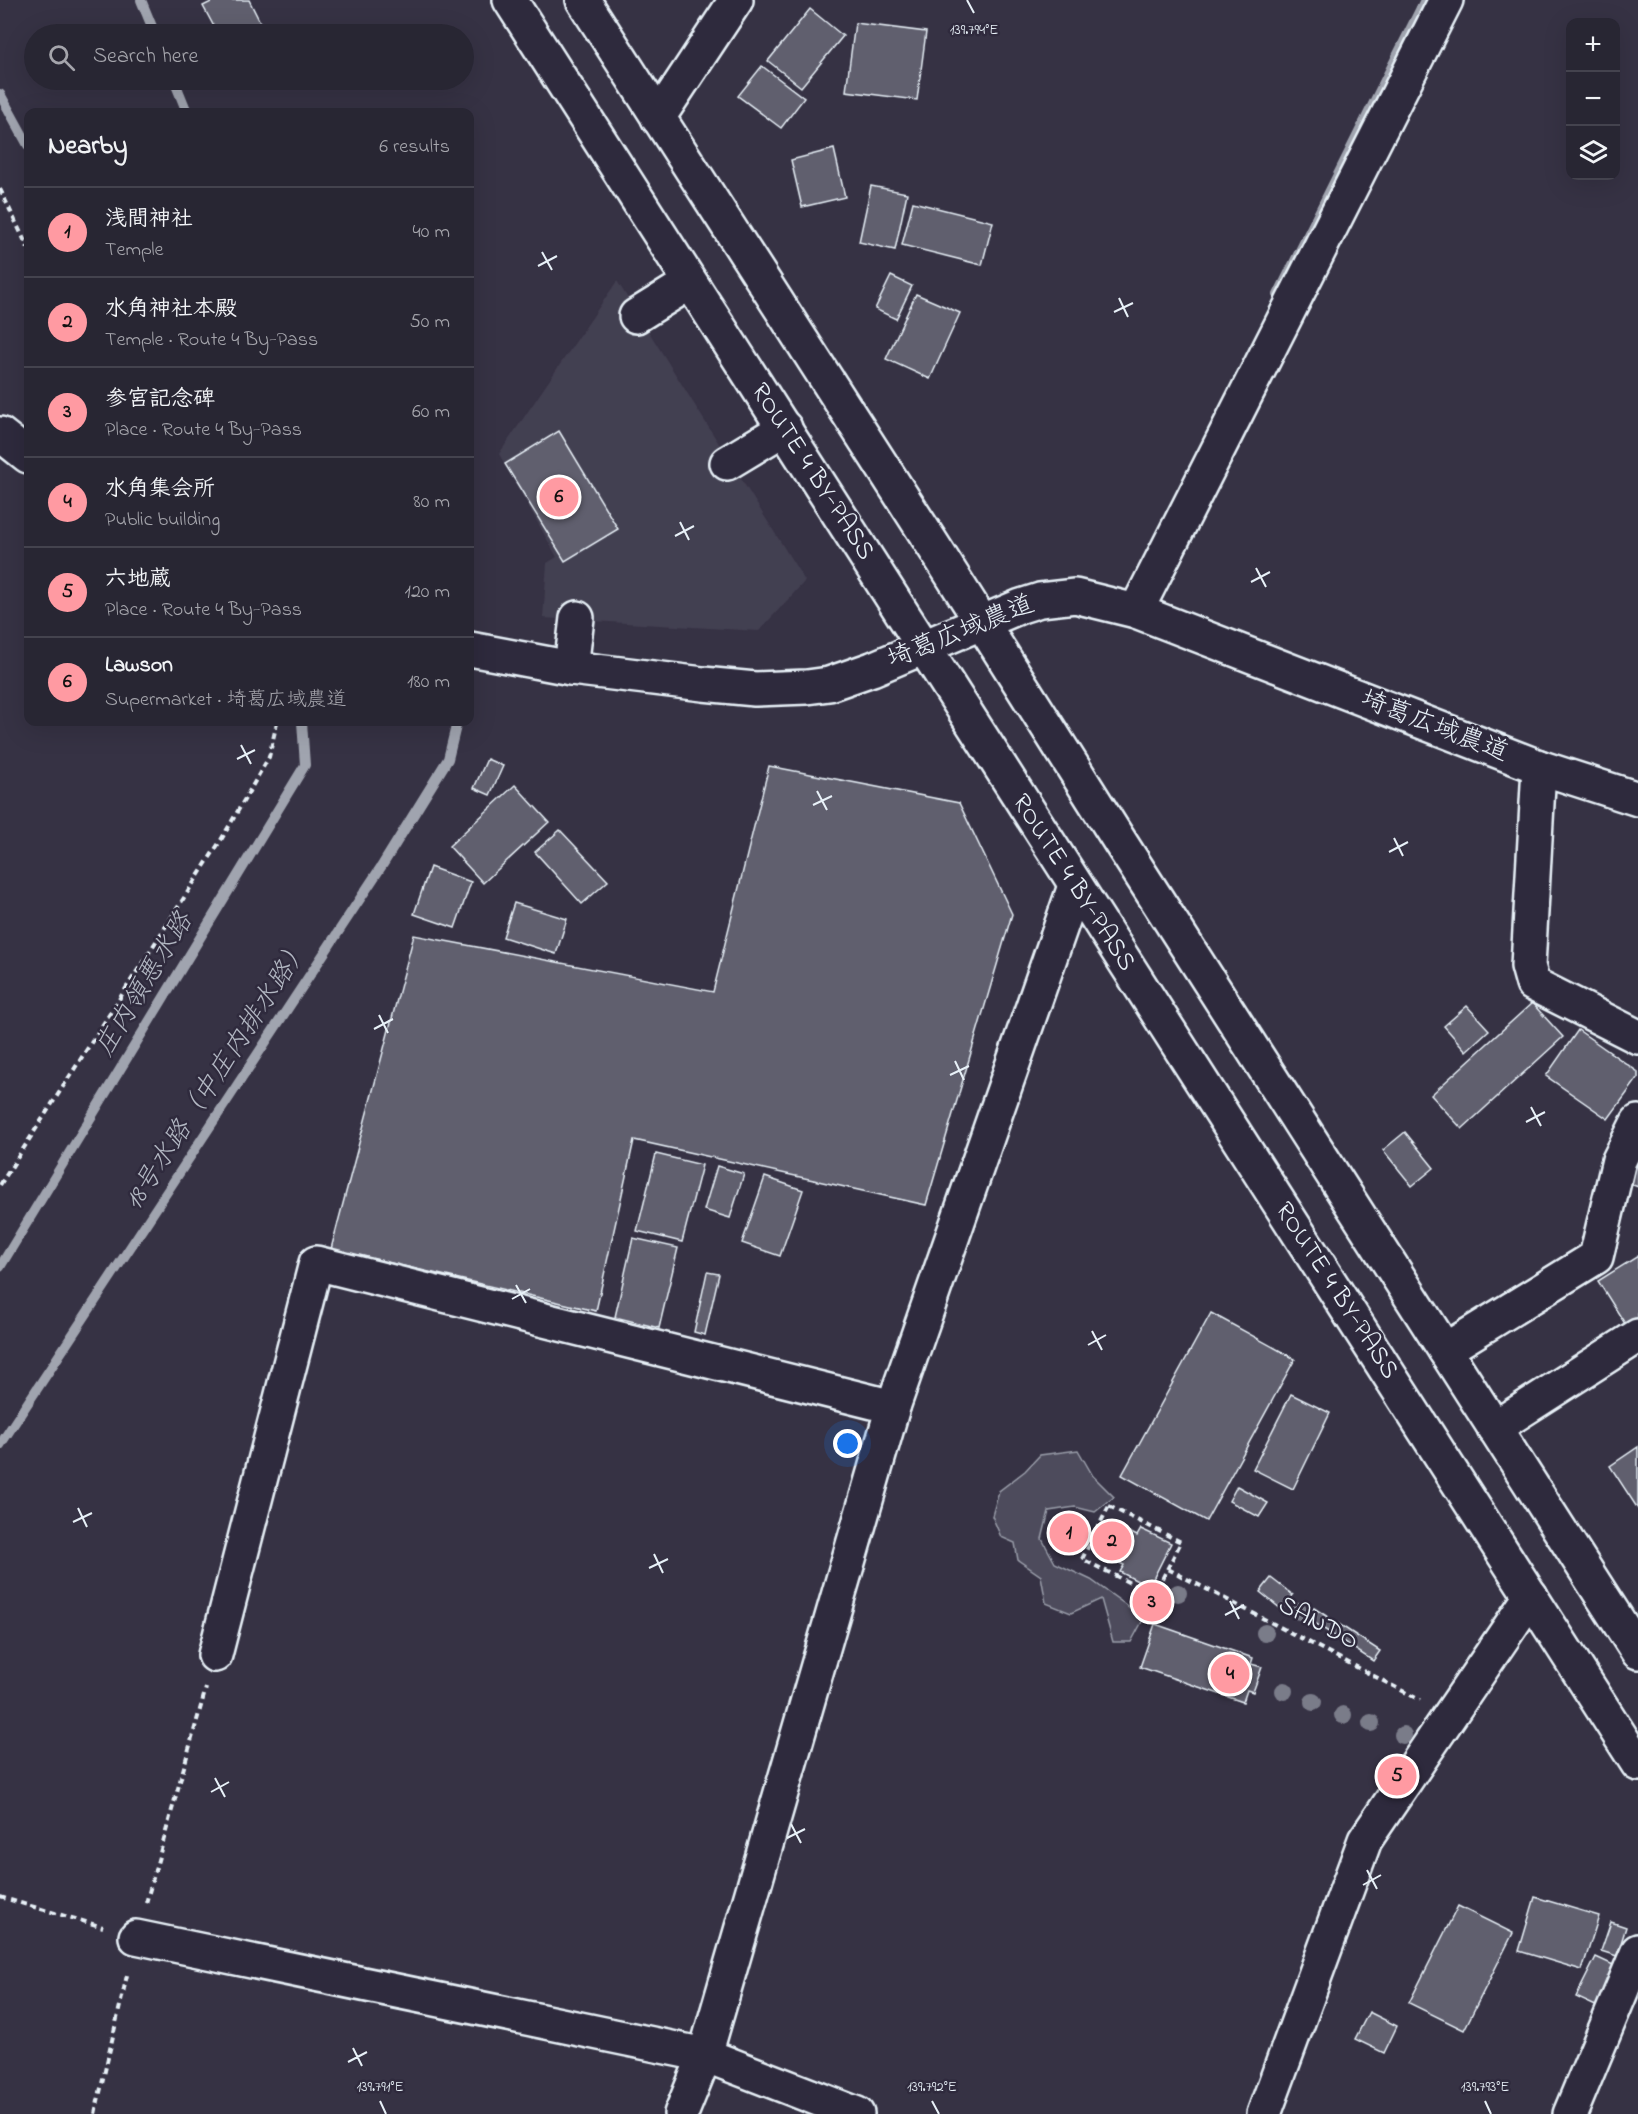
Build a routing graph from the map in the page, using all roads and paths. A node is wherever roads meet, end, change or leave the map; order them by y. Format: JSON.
{"nodes":[{"id":1,"x":510,"y":0,"type":"edge"},
{"id":2,"x":583,"y":0,"type":"edge"},
{"id":3,"x":736,"y":0,"type":"edge"},
{"id":4,"x":1446,"y":0,"type":"edge"},
{"id":5,"x":658,"y":118,"type":"junction"},
{"id":6,"x":0,"y":189,"type":"edge"},
{"id":7,"x":24,"y":240,"type":"edge"},
{"id":8,"x":689,"y":283,"type":"junction"},
{"id":9,"x":636,"y":316,"type":"dead end"},
{"id":10,"x":785,"y":428,"type":"junction"},
{"id":11,"x":0,"y":434,"type":"edge"},
{"id":12,"x":24,"y":453,"type":"edge"},
{"id":13,"x":727,"y":463,"type":"dead end"},
{"id":14,"x":1136,"y":611,"type":"junction"},
{"id":15,"x":577,"y":618,"type":"dead end"},
{"id":16,"x":982,"y":623,"type":"junction"},
{"id":17,"x":924,"y":648,"type":"junction"},
{"id":18,"x":476,"y":650,"type":"edge"},
{"id":19,"x":571,"y":668,"type":"junction"},
{"id":20,"x":276,"y":726,"type":"edge"},
{"id":21,"x":1539,"y":767,"type":"junction"},
{"id":22,"x":1638,"y":799,"type":"edge"},
{"id":23,"x":1075,"y":886,"type":"junction"},
{"id":24,"x":1638,"y":1038,"type":"edge"},
{"id":25,"x":1638,"y":1122,"type":"edge"},
{"id":26,"x":0,"y":1185,"type":"edge"},
{"id":27,"x":1638,"y":1336,"type":"edge"},
{"id":28,"x":1445,"y":1350,"type":"junction"},
{"id":29,"x":893,"y":1407,"type":"junction"},
{"id":30,"x":1494,"y":1428,"type":"junction"},
{"id":31,"x":1168,"y":1569,"type":"junction"},
{"id":32,"x":1160,"y":1583,"type":"junction"},
{"id":33,"x":1166,"y":1594,"type":"dead end"},
{"id":34,"x":1531,"y":1596,"type":"junction"},
{"id":35,"x":1637,"y":1648,"type":"edge"},
{"id":36,"x":214,"y":1655,"type":"joint"},
{"id":37,"x":1449,"y":1717,"type":"junction"},
{"id":38,"x":1638,"y":1764,"type":"edge"},
{"id":39,"x":0,"y":1898,"type":"edge"},
{"id":40,"x":136,"y":1936,"type":"junction"},
{"id":41,"x":1638,"y":1951,"type":"edge"},
{"id":42,"x":705,"y":2055,"type":"junction"},
{"id":43,"x":95,"y":2114,"type":"edge"},
{"id":44,"x":681,"y":2114,"type":"edge"},
{"id":45,"x":857,"y":2114,"type":"edge"},
{"id":46,"x":1264,"y":2114,"type":"edge"},
{"id":47,"x":1570,"y":2114,"type":"edge"}],
"edges":[{"from":1,"to":8,"type":"main road","name":"ROUTE 4 BY-PASS"},
{"from":2,"to":5,"type":"main road"},
{"from":3,"to":5,"type":"main road"},
{"from":4,"to":14,"type":"main road"},
{"from":5,"to":16,"type":"main road"},
{"from":6,"to":7,"type":"path"},
{"from":8,"to":9,"type":"main road"},
{"from":8,"to":10,"type":"main road","name":"ROUTE 4 BY-PASS"},
{"from":10,"to":13,"type":"main road"},
{"from":10,"to":17,"type":"main road","name":"ROUTE 4 BY-PASS"},
{"from":11,"to":12,"type":"main road"},
{"from":14,"to":16,"type":"main road","name":"埼葛広域農道"},
{"from":14,"to":21,"type":"main road","name":"埼葛広域農道"},
{"from":15,"to":19,"type":"main road"},
{"from":16,"to":17,"type":"main road","name":"埼葛広域農道"},
{"from":16,"to":28,"type":"main road"},
{"from":17,"to":19,"type":"main road","name":"埼葛広域農道"},
{"from":17,"to":23,"type":"main road","name":"ROUTE 4 BY-PASS"},
{"from":18,"to":19,"type":"main road","name":"埼葛広域農道"},
{"from":20,"to":26,"type":"path"},
{"from":21,"to":22,"type":"main road","name":"埼葛広域農道"},
{"from":21,"to":24,"type":"main road"},
{"from":23,"to":29,"type":"main road"},
{"from":23,"to":34,"type":"main road","name":"ROUTE 4 BY-PASS"},
{"from":25,"to":28,"type":"main road"},
{"from":27,"to":30,"type":"main road"},
{"from":28,"to":30,"type":"main road"},
{"from":29,"to":36,"type":"main road"},
{"from":29,"to":42,"type":"main road"},
{"from":30,"to":35,"type":"main road"},
{"from":31,"to":32,"type":"path"},
{"from":31,"to":32,"type":"path"},
{"from":31,"to":37,"type":"path","name":"SANDO"},
{"from":32,"to":33,"type":"path"},
{"from":34,"to":37,"type":"main road"},
{"from":34,"to":38,"type":"main road","name":"ROUTE 4 BY-PASS"},
{"from":36,"to":40,"type":"path"},
{"from":37,"to":46,"type":"main road"},
{"from":39,"to":40,"type":"path"},
{"from":40,"to":42,"type":"main road"},
{"from":40,"to":43,"type":"path"},
{"from":41,"to":47,"type":"main road"},
{"from":42,"to":44,"type":"main road"},
{"from":42,"to":45,"type":"main road"}]}
